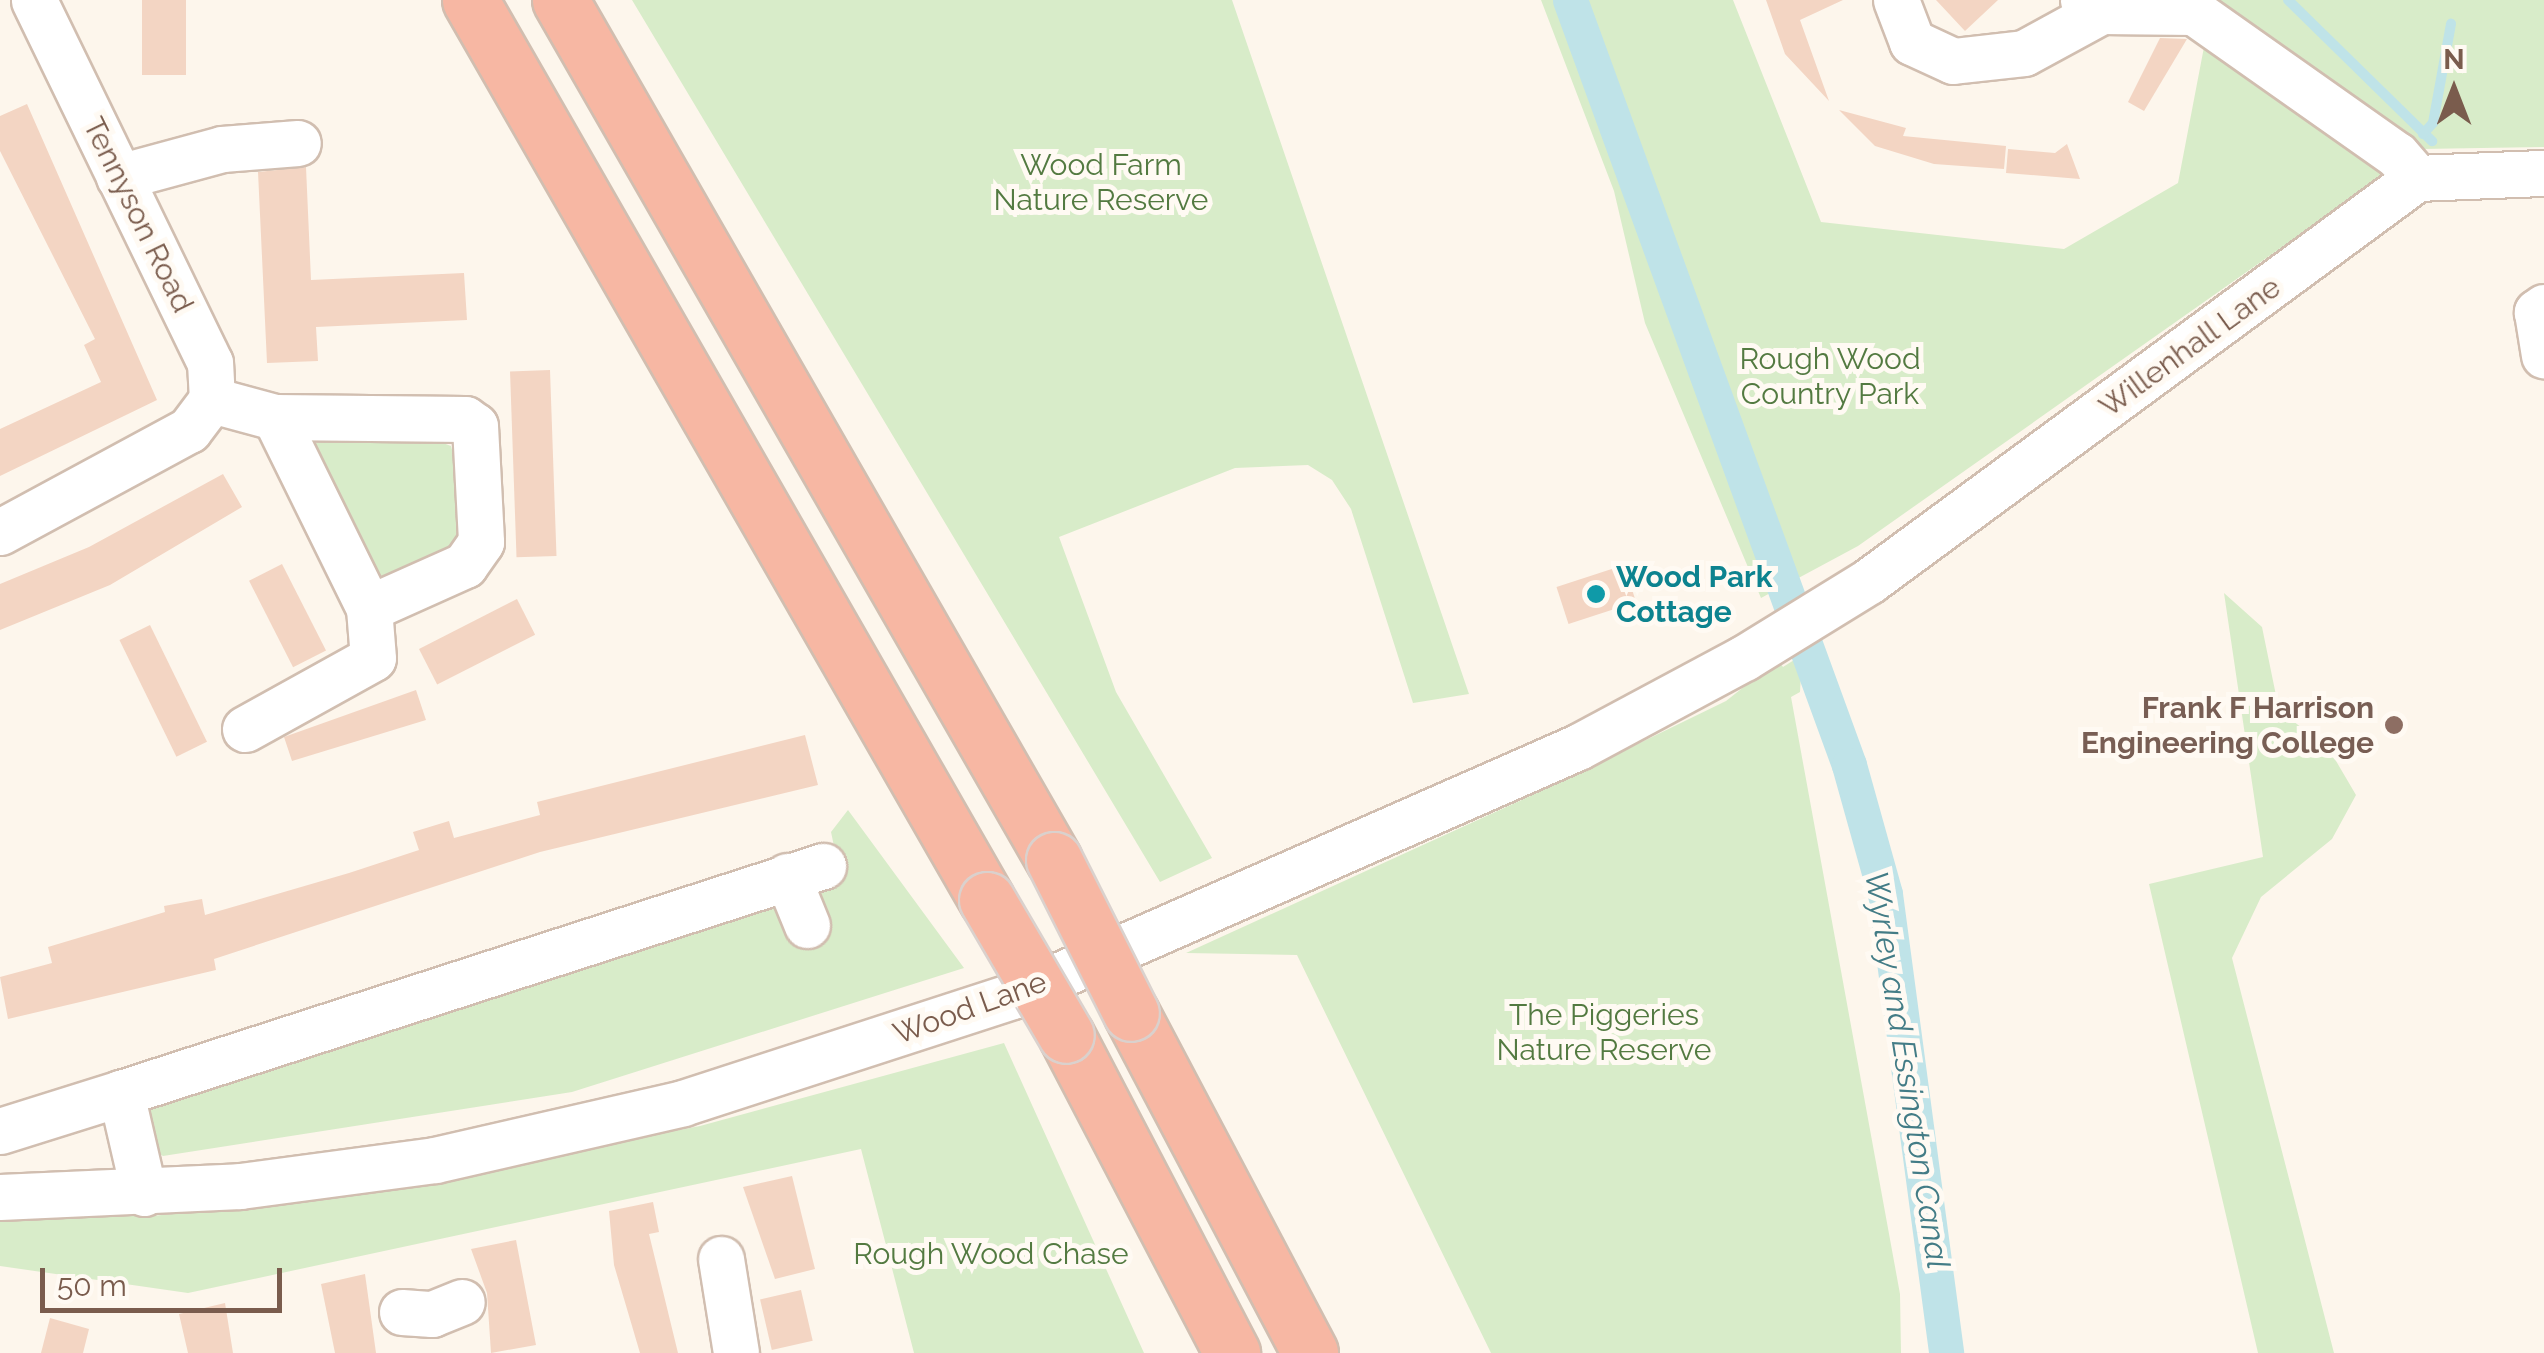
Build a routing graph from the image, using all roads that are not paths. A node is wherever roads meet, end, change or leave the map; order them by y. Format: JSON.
{"nodes":[{"id":1,"x":34,"y":0,"type":"edge"},
{"id":2,"x":470,"y":0,"type":"edge"},
{"id":3,"x":560,"y":0,"type":"edge"},
{"id":4,"x":1896,"y":0,"type":"edge"},
{"id":5,"x":2092,"y":6,"type":"edge"},
{"id":6,"x":298,"y":143,"type":"dead end"},
{"id":7,"x":2544,"y":173,"type":"edge"},
{"id":8,"x":120,"y":177,"type":"junction"},
{"id":9,"x":2417,"y":178,"type":"junction"},
{"id":10,"x":2544,"y":307,"type":"edge"},
{"id":11,"x":2544,"y":355,"type":"edge"},
{"id":12,"x":200,"y":415,"type":"junction"},
{"id":13,"x":275,"y":417,"type":"junction"},
{"id":14,"x":0,"y":532,"type":"edge"},
{"id":15,"x":369,"y":608,"type":"junction"},
{"id":16,"x":1744,"y":658,"type":"joint"},
{"id":17,"x":245,"y":729,"type":"dead end"},
{"id":18,"x":807,"y":925,"type":"dead end"},
{"id":19,"x":121,"y":1094,"type":"junction"},
{"id":20,"x":0,"y":1130,"type":"edge"},
{"id":21,"x":144,"y":1193,"type":"junction"},
{"id":22,"x":0,"y":1197,"type":"edge"},
{"id":23,"x":720,"y":1254,"type":"dead end"},
{"id":24,"x":736,"y":1353,"type":"edge"},
{"id":25,"x":1232,"y":1353,"type":"edge"},
{"id":26,"x":1310,"y":1353,"type":"edge"}],
"edges":[{"from":1,"to":8,"type":"street","name":"Tennyson Road"},
{"from":2,"to":25,"type":"highway","bridge":true},
{"from":3,"to":26,"type":"highway","bridge":true},
{"from":4,"to":5,"type":"street"},
{"from":5,"to":9,"type":"street"},
{"from":6,"to":8,"type":"street"},
{"from":7,"to":9,"type":"street"},
{"from":8,"to":12,"type":"street","name":"Tennyson Road"},
{"from":9,"to":16,"type":"street","name":"Willenhall Lane"},
{"from":10,"to":11,"type":"street"},
{"from":12,"to":13,"type":"street"},
{"from":12,"to":14,"type":"street"},
{"from":13,"to":15,"type":"street"},
{"from":13,"to":15,"type":"street"},
{"from":15,"to":17,"type":"street"},
{"from":16,"to":21,"type":"street","name":"Wood Lane"},
{"from":18,"to":19,"type":"street"},
{"from":19,"to":20,"type":"street"},
{"from":19,"to":21,"type":"street"},
{"from":21,"to":22,"type":"street","name":"Wood Lane"},
{"from":23,"to":24,"type":"street"}]}
